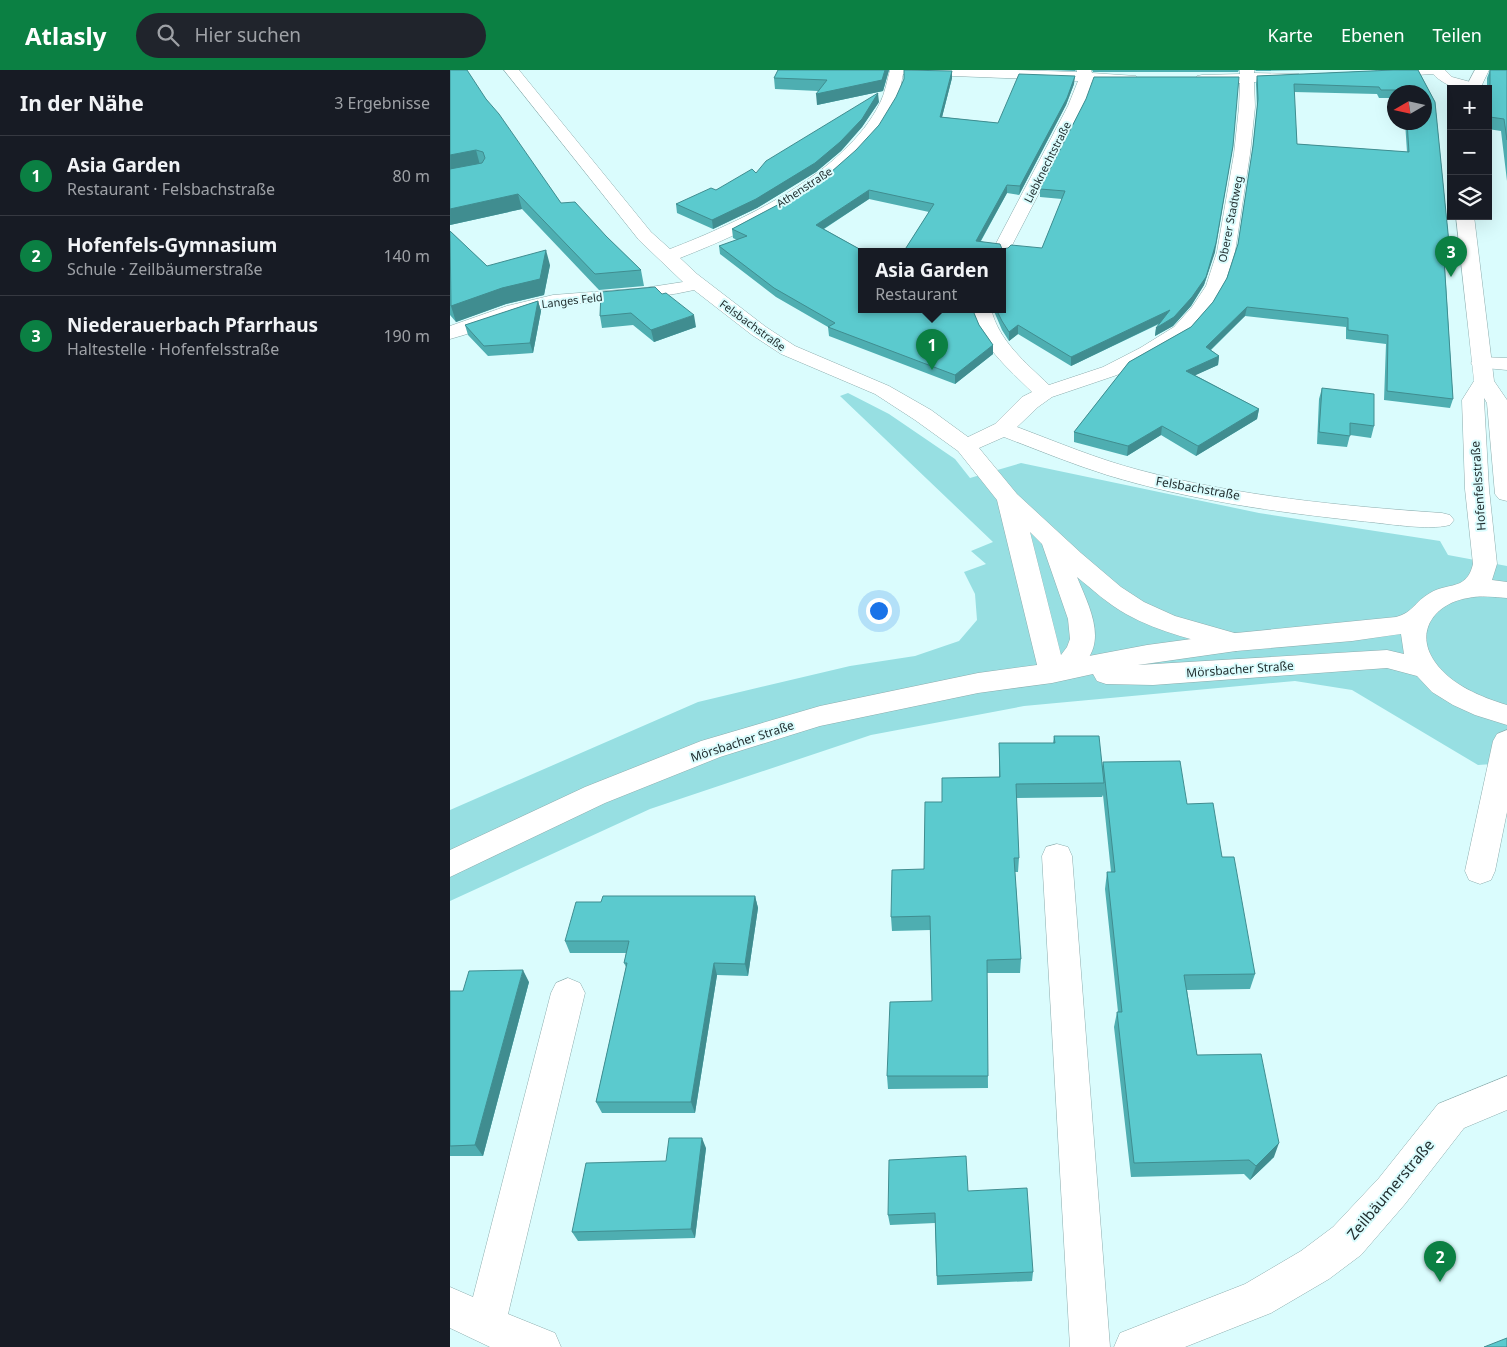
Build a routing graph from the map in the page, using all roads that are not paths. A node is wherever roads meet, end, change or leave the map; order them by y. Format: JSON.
{"nodes":[{"id":1,"x":511,"y":70,"type":"edge"},
{"id":2,"x":897,"y":70,"type":"edge"},
{"id":3,"x":906,"y":70,"type":"edge"},
{"id":4,"x":929,"y":70,"type":"edge"},
{"id":5,"x":1433,"y":70,"type":"edge"},
{"id":6,"x":1437,"y":70,"type":"edge"},
{"id":7,"x":1482,"y":70,"type":"edge"},
{"id":8,"x":1366,"y":73,"type":"edge"},
{"id":9,"x":1085,"y":74,"type":"edge"},
{"id":10,"x":1247,"y":74,"type":"edge"},
{"id":11,"x":1308,"y":76,"type":"edge"},
{"id":12,"x":1148,"y":79,"type":"edge"},
{"id":13,"x":1185,"y":79,"type":"edge"},
{"id":14,"x":1463,"y":85,"type":"edge"},
{"id":15,"x":1474,"y":85,"type":"edge"},
{"id":16,"x":1465,"y":220,"type":"edge"},
{"id":17,"x":1003,"y":248,"type":"edge"},
{"id":18,"x":667,"y":257,"type":"junction"},
{"id":19,"x":698,"y":284,"type":"junction"},
{"id":20,"x":984,"y":313,"type":"edge"},
{"id":21,"x":450,"y":332,"type":"edge"},
{"id":22,"x":1507,"y":364,"type":"edge"},
{"id":23,"x":1479,"y":381,"type":"junction"},
{"id":24,"x":1045,"y":394,"type":"junction"},
{"id":25,"x":1003,"y":429,"type":"junction"},
{"id":26,"x":966,"y":446,"type":"junction"},
{"id":27,"x":1507,"y":494,"type":"edge"},
{"id":28,"x":1009,"y":498,"type":"junction"},
{"id":29,"x":1442,"y":520,"type":"dead end"},
{"id":30,"x":1051,"y":539,"type":"junction"},
{"id":31,"x":1468,"y":589,"type":"junction"},
{"id":32,"x":1507,"y":590,"type":"edge"},
{"id":33,"x":1416,"y":620,"type":"junction"},
{"id":34,"x":1236,"y":642,"type":"junction"},
{"id":35,"x":1426,"y":669,"type":"junction"},
{"id":36,"x":1052,"y":673,"type":"junction"},
{"id":37,"x":1507,"y":715,"type":"edge"},
{"id":38,"x":1507,"y":741,"type":"edge"},
{"id":39,"x":1057,"y":856,"type":"dead end"},
{"id":40,"x":450,"y":864,"type":"edge"},
{"id":41,"x":1480,"y":871,"type":"dead end"},
{"id":42,"x":568,"y":992,"type":"dead end"},
{"id":43,"x":1507,"y":1093,"type":"edge"},
{"id":44,"x":450,"y":1307,"type":"edge"},
{"id":45,"x":486,"y":1324,"type":"junction"},
{"id":46,"x":541,"y":1347,"type":"edge"},
{"id":47,"x":1090,"y":1347,"type":"edge"},
{"id":48,"x":1134,"y":1347,"type":"edge"}],
"edges":[{"from":1,"to":18,"type":"street","name":"Felsbachstraße"},
{"from":2,"to":18,"type":"street","name":"Athenstraße"},
{"from":3,"to":4,"type":"street"},
{"from":4,"to":9,"type":"street"},
{"from":5,"to":8,"type":"street"},
{"from":6,"to":14,"type":"street"},
{"from":7,"to":15,"type":"street"},
{"from":9,"to":12,"type":"street"},
{"from":9,"to":17,"type":"street","name":"Liebknechtstraße"},
{"from":10,"to":11,"type":"street"},
{"from":10,"to":13,"type":"street"},
{"from":10,"to":24,"type":"street","name":"Oberer Stadtweg"},
{"from":16,"to":23,"type":"street","name":"Hofenfelsstraße"},
{"from":18,"to":19,"type":"street","name":"Felsbachstraße"},
{"from":19,"to":21,"type":"street","name":"Langes Feld"},
{"from":19,"to":26,"type":"street","name":"Felsbachstraße"},
{"from":20,"to":24,"type":"street"},
{"from":22,"to":23,"type":"street"},
{"from":23,"to":27,"type":"street","name":"Hofenfelsstraße"},
{"from":23,"to":31,"type":"street","name":"Hofenfelsstraße"},
{"from":24,"to":25,"type":"street","name":"Oberer Stadtweg"},
{"from":25,"to":26,"type":"street"},
{"from":25,"to":29,"type":"street","name":"Felsbachstraße"},
{"from":26,"to":28,"type":"street","name":"Felsbachstraße"},
{"from":28,"to":30,"type":"street","name":"Felsbachstraße"},
{"from":28,"to":36,"type":"street","name":"Felsbachstraße"},
{"from":30,"to":34,"type":"street","name":"Felsbachstraße"},
{"from":30,"to":36,"type":"street","name":"Felsbachstraße"},
{"from":31,"to":32,"type":"street"},
{"from":31,"to":33,"type":"street"},
{"from":33,"to":34,"type":"street","name":"Mörsbacher Straße"},
{"from":33,"to":35,"type":"street"},
{"from":34,"to":36,"type":"street","name":"Mörsbacher Straße"},
{"from":35,"to":36,"type":"street","name":"Mörsbacher Straße"},
{"from":35,"to":37,"type":"street"},
{"from":36,"to":40,"type":"street","name":"Mörsbacher Straße"},
{"from":38,"to":41,"type":"street"},
{"from":39,"to":47,"type":"street"},
{"from":42,"to":45,"type":"street"},
{"from":43,"to":48,"type":"street","name":"Zeilbäumerstraße"},
{"from":44,"to":45,"type":"street"},
{"from":45,"to":46,"type":"street"}]}
